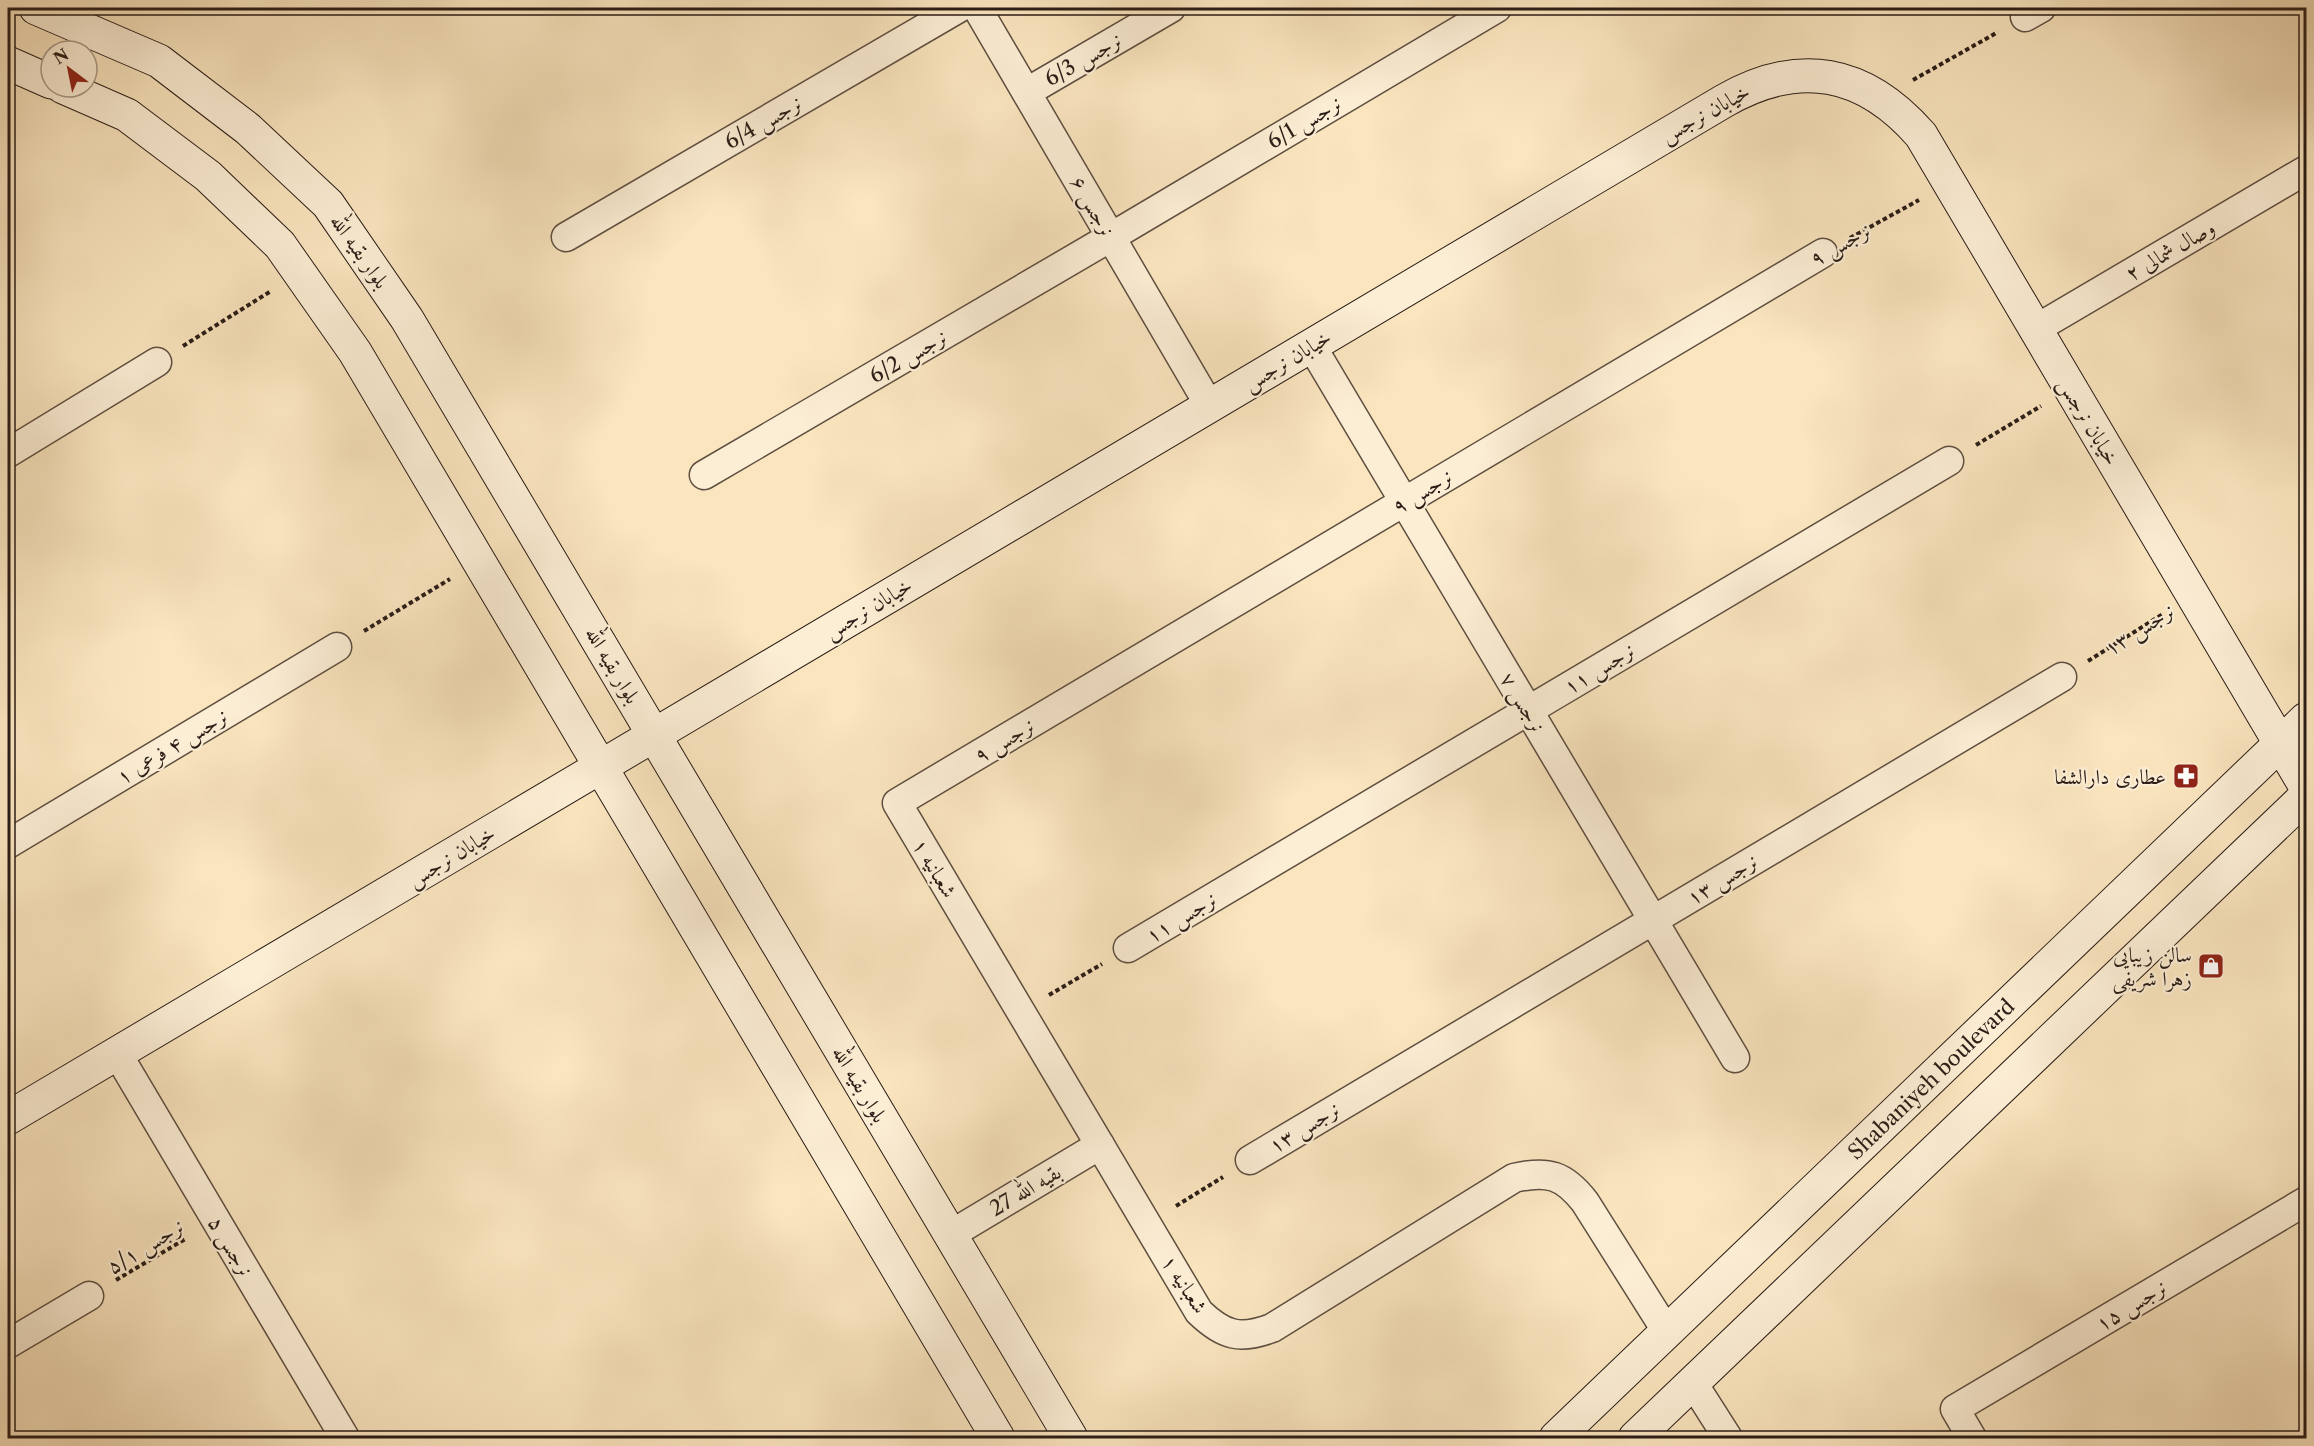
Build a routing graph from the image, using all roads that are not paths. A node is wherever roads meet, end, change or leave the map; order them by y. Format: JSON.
{"nodes":[{"id":1,"x":36,"y":8,"type":"edge"},
{"id":2,"x":959,"y":8,"type":"edge"},
{"id":3,"x":977,"y":8,"type":"edge"},
{"id":4,"x":1171,"y":8,"type":"edge"},
{"id":5,"x":1497,"y":8,"type":"edge"},
{"id":6,"x":8,"y":63,"type":"edge"},
{"id":7,"x":39,"y":77,"type":"edge"},
{"id":8,"x":1027,"y":92,"type":"junction"},
{"id":9,"x":90,"y":99,"type":"edge"},
{"id":10,"x":2307,"y":170,"type":"edge"},
{"id":11,"x":566,"y":237,"type":"dead end"},
{"id":12,"x":1111,"y":237,"type":"junction"},
{"id":13,"x":1823,"y":253,"type":"road end"},
{"id":14,"x":2034,"y":330,"type":"junction"},
{"id":15,"x":1311,"y":345,"type":"junction"},
{"id":16,"x":157,"y":362,"type":"road end"},
{"id":17,"x":1209,"y":405,"type":"junction"},
{"id":18,"x":8,"y":453,"type":"edge"},
{"id":19,"x":1949,"y":461,"type":"road end"},
{"id":20,"x":704,"y":475,"type":"dead end"},
{"id":21,"x":1404,"y":502,"type":"junction"},
{"id":22,"x":337,"y":647,"type":"road end"},
{"id":23,"x":2062,"y":677,"type":"road end"},
{"id":24,"x":1528,"y":711,"type":"junction"},
{"id":25,"x":2307,"y":719,"type":"edge"},
{"id":26,"x":654,"y":735,"type":"junction"},
{"id":27,"x":2281,"y":743,"type":"junction"},
{"id":28,"x":601,"y":767,"type":"junction"},
{"id":29,"x":2307,"y":787,"type":"edge"},
{"id":30,"x":2307,"y":796,"type":"edge"},
{"id":31,"x":897,"y":803,"type":"joint"},
{"id":32,"x":8,"y":844,"type":"edge"},
{"id":33,"x":1653,"y":920,"type":"junction"},
{"id":34,"x":1128,"y":948,"type":"road end"},
{"id":35,"x":117,"y":1053,"type":"junction"},
{"id":36,"x":1735,"y":1058,"type":"dead end"},
{"id":37,"x":8,"y":1119,"type":"edge"},
{"id":38,"x":1100,"y":1145,"type":"junction"},
{"id":39,"x":1250,"y":1160,"type":"road end"},
{"id":40,"x":2307,"y":1201,"type":"edge"},
{"id":41,"x":950,"y":1235,"type":"junction"},
{"id":42,"x":89,"y":1296,"type":"road end"},
{"id":43,"x":1667,"y":1332,"type":"junction"},
{"id":44,"x":8,"y":1344,"type":"edge"},
{"id":45,"x":1693,"y":1383,"type":"junction"},
{"id":46,"x":345,"y":1438,"type":"edge"},
{"id":47,"x":998,"y":1438,"type":"edge"},
{"id":48,"x":1071,"y":1438,"type":"edge"},
{"id":49,"x":1556,"y":1438,"type":"edge"},
{"id":50,"x":1635,"y":1438,"type":"edge"},
{"id":51,"x":1728,"y":1438,"type":"edge"},
{"id":52,"x":1972,"y":1438,"type":"edge"}],
"edges":[{"from":1,"to":26,"type":"street","name":"بلوار بقیه الله"},
{"from":2,"to":11,"type":"street","name":"نرجس 6/4"},
{"from":3,"to":8,"type":"street","name":"نرجس ۶"},
{"from":4,"to":8,"type":"street","name":"نرجس 6/3"},
{"from":5,"to":12,"type":"street","name":"نرجس 6/1"},
{"from":6,"to":7,"type":"street"},
{"from":8,"to":12,"type":"street","name":"نرجس ۶"},
{"from":9,"to":28,"type":"street"},
{"from":10,"to":14,"type":"street","name":"وصال شمالی ۲"},
{"from":12,"to":17,"type":"street","name":"نرجس ۶"},
{"from":12,"to":20,"type":"street","name":"نرجس 6/2"},
{"from":13,"to":21,"type":"street","name":"نرجس ۹"},
{"from":14,"to":15,"type":"street","name":"خیابان نرجس"},
{"from":14,"to":27,"type":"street","name":"خیابان نرجس"},
{"from":15,"to":17,"type":"street","name":"خیابان نرجس"},
{"from":15,"to":21,"type":"street","name":"نرجس ۷"},
{"from":16,"to":18,"type":"street"},
{"from":17,"to":26,"type":"street","name":"خیابان نرجس"},
{"from":19,"to":24,"type":"street","name":"نرجس ۱۱"},
{"from":21,"to":24,"type":"street","name":"نرجس ۷"},
{"from":21,"to":31,"type":"street","name":"نرجس ۹"},
{"from":22,"to":32,"type":"street","name":"نرجس ۴ فرعی ۱"},
{"from":23,"to":33,"type":"street","name":"نرجس ۱۳"},
{"from":24,"to":33,"type":"street","name":"نرجس ۷"},
{"from":24,"to":34,"type":"street","name":"نرجس ۱۱"},
{"from":25,"to":27,"type":"street","name":"Shabaniyeh boulevard"},
{"from":26,"to":28,"type":"street","name":"خیابان نرجس"},
{"from":26,"to":41,"type":"street","name":"بلوار بقیه الله"},
{"from":27,"to":29,"type":"street","name":"خیابان نرجس"},
{"from":27,"to":43,"type":"street","name":"Shabaniyeh boulevard"},
{"from":28,"to":35,"type":"street","name":"خیابان نرجس"},
{"from":28,"to":47,"type":"street"},
{"from":30,"to":45,"type":"street"},
{"from":31,"to":38,"type":"street","name":"شعبانیه ۱"},
{"from":33,"to":36,"type":"street","name":"نرجس ۷"},
{"from":33,"to":39,"type":"street","name":"نرجس ۱۳"},
{"from":35,"to":37,"type":"street","name":"خیابان نرجس"},
{"from":35,"to":46,"type":"street","name":"نرجس ۵"},
{"from":38,"to":41,"type":"street","name":"بقیه الله 27"},
{"from":38,"to":43,"type":"street","name":"شعبانیه ۱"},
{"from":40,"to":52,"type":"street","name":"نرجس ۱۵"},
{"from":41,"to":48,"type":"street","name":"بلوار بقیه الله"},
{"from":42,"to":44,"type":"street"},
{"from":43,"to":49,"type":"street","name":"Shabaniyeh boulevard"},
{"from":45,"to":50,"type":"street"},
{"from":45,"to":51,"type":"street"}]}
